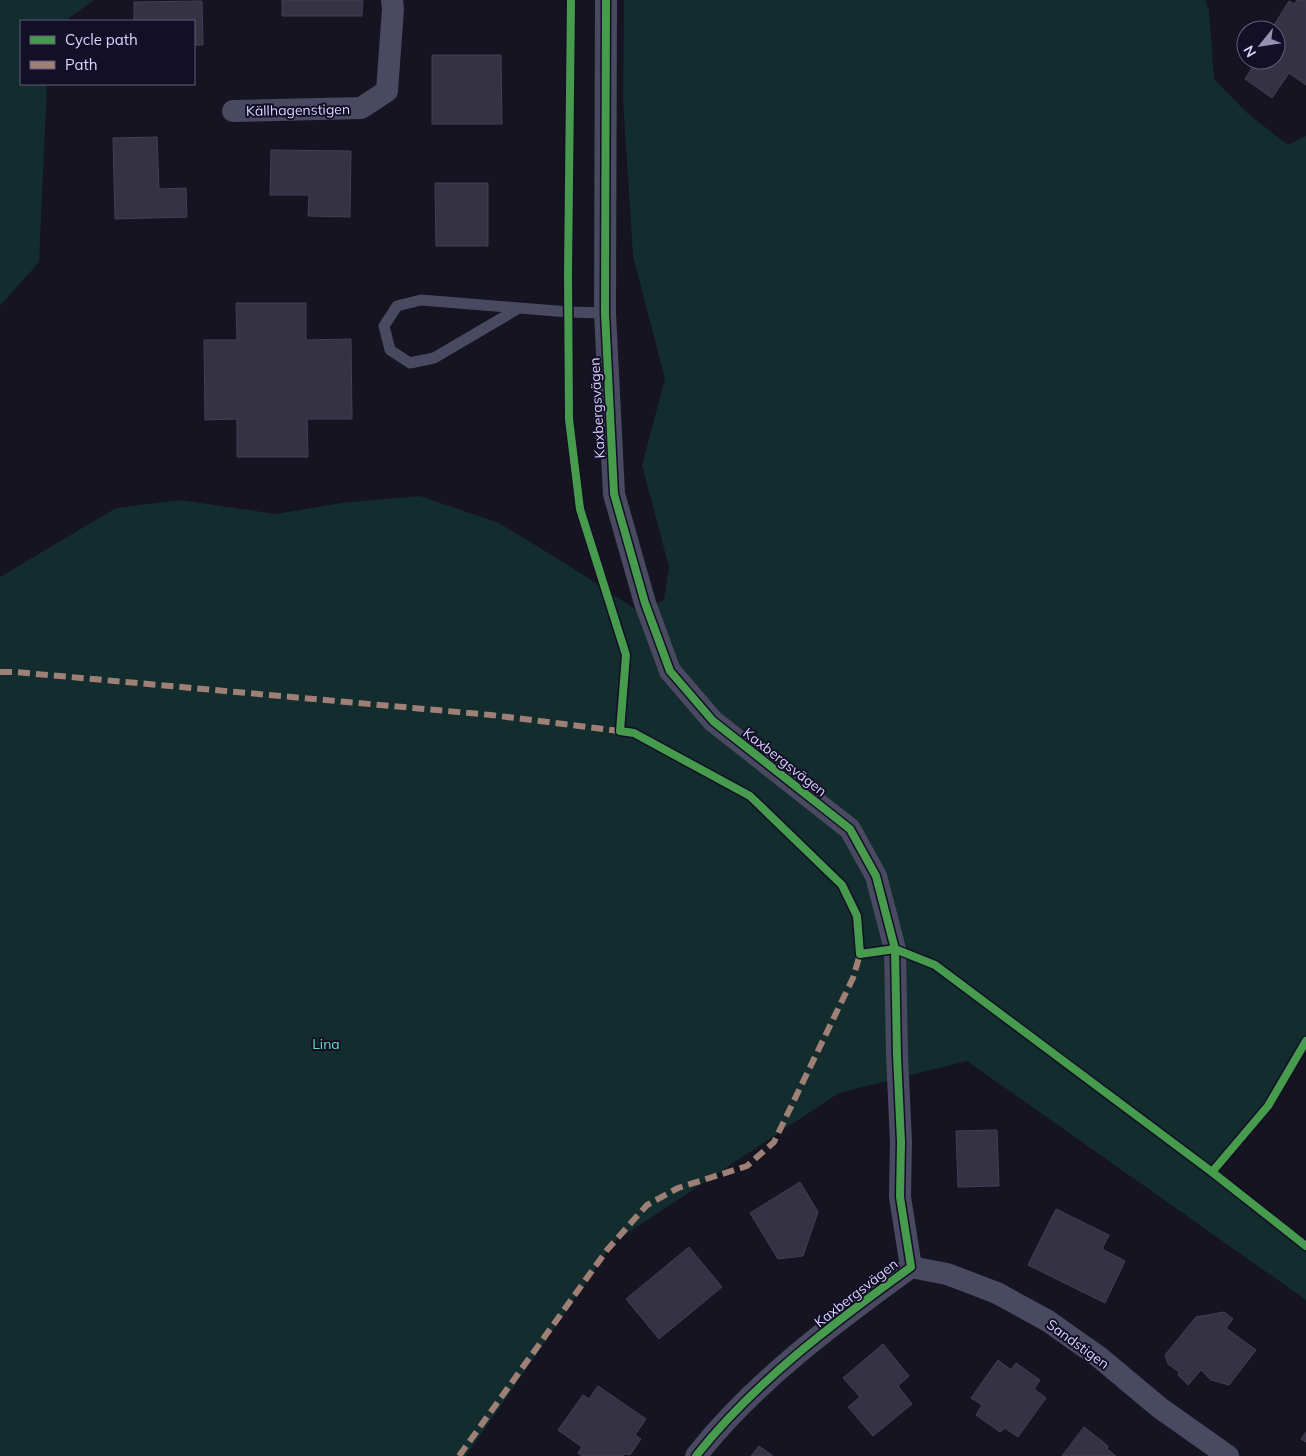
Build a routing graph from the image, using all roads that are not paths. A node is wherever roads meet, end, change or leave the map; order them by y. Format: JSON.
{"nodes":[{"id":1,"x":392,"y":0,"type":"edge"},
{"id":2,"x":606,"y":0,"type":"edge"},
{"id":3,"x":233,"y":111,"type":"dead end"},
{"id":4,"x":519,"y":308,"type":"junction"},
{"id":5,"x":605,"y":313,"type":"junction"},
{"id":6,"x":911,"y":1267,"type":"junction"},
{"id":7,"x":696,"y":1456,"type":"edge"},
{"id":8,"x":1228,"y":1456,"type":"edge"}],
"edges":[{"from":1,"to":3,"type":"street","name":"Källhagenstigen"},
{"from":2,"to":5,"type":"street","name":"Kaxbergsvägen"},
{"from":4,"to":4,"type":"lane"},
{"from":4,"to":5,"type":"lane"},
{"from":5,"to":6,"type":"street","name":"Kaxbergsvägen"},
{"from":6,"to":7,"type":"street","name":"Kaxbergsvägen"},
{"from":6,"to":8,"type":"street","name":"Sandstigen"}]}
